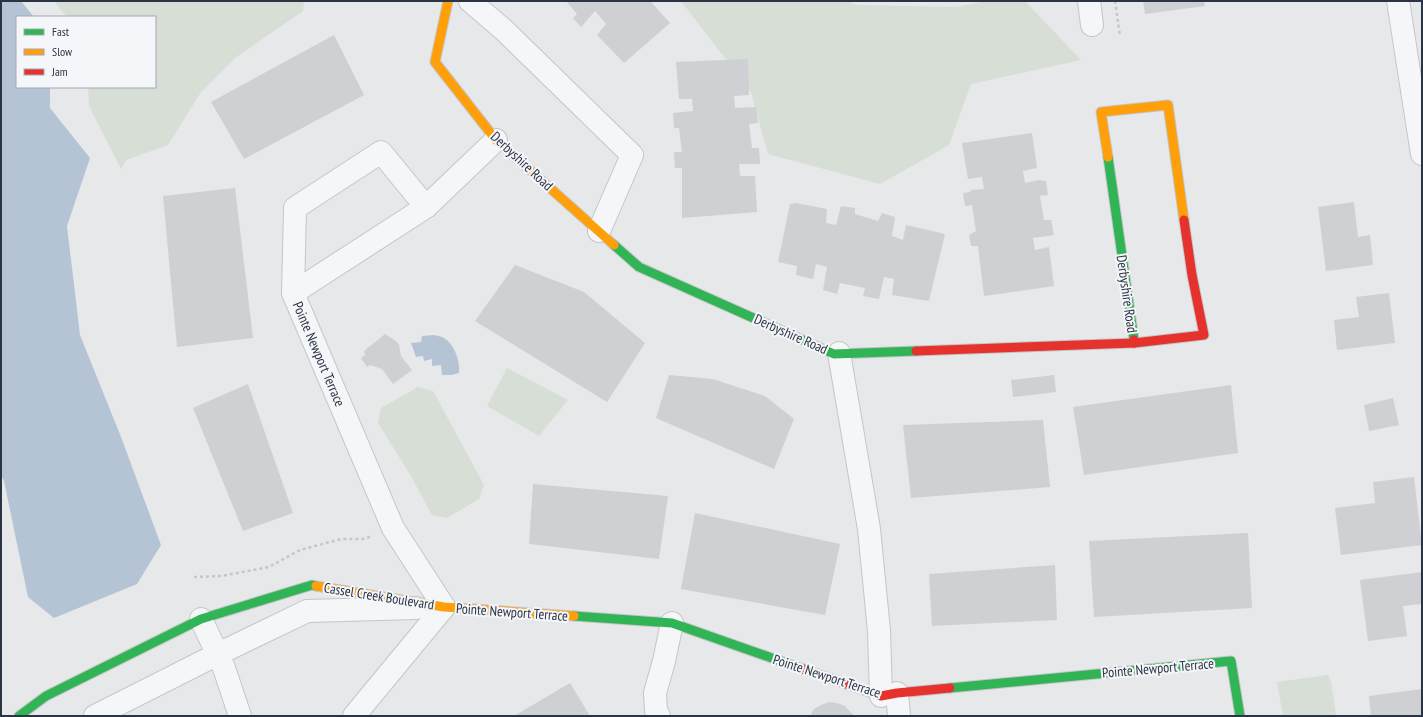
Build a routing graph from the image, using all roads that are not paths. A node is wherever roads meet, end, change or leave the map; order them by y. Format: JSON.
{"nodes":[{"id":1,"x":448,"y":1,"type":"edge"},
{"id":2,"x":470,"y":1,"type":"edge"},
{"id":3,"x":1089,"y":1,"type":"edge"},
{"id":4,"x":1398,"y":1,"type":"edge"},
{"id":5,"x":1092,"y":24,"type":"dead end"},
{"id":6,"x":1420,"y":125,"type":"edge"},
{"id":7,"x":496,"y":140,"type":"junction"},
{"id":8,"x":1422,"y":154,"type":"edge"},
{"id":9,"x":426,"y":206,"type":"junction"},
{"id":10,"x":599,"y":231,"type":"junction"},
{"id":11,"x":293,"y":293,"type":"junction"},
{"id":12,"x":1134,"y":342,"type":"junction"},
{"id":13,"x":839,"y":353,"type":"junction"},
{"id":14,"x":444,"y":607,"type":"junction"},
{"id":15,"x":201,"y":619,"type":"junction"},
{"id":16,"x":672,"y":623,"type":"junction"},
{"id":17,"x":218,"y":654,"type":"junction"},
{"id":18,"x":889,"y":695,"type":"junction"},
{"id":19,"x":20,"y":716,"type":"edge"},
{"id":20,"x":95,"y":716,"type":"edge"},
{"id":21,"x":240,"y":716,"type":"edge"},
{"id":22,"x":354,"y":716,"type":"edge"},
{"id":23,"x":659,"y":716,"type":"edge"},
{"id":24,"x":899,"y":716,"type":"edge"},
{"id":25,"x":1240,"y":716,"type":"edge"}],
"edges":[{"from":1,"to":7,"type":"street","name":"Derbyshire Road"},
{"from":2,"to":10,"type":"street"},
{"from":3,"to":5,"type":"street"},
{"from":4,"to":6,"type":"street"},
{"from":6,"to":8,"type":"street"},
{"from":7,"to":9,"type":"street","name":"Pointe Newport Terrace"},
{"from":7,"to":10,"type":"street","name":"Derbyshire Road"},
{"from":9,"to":11,"type":"street","name":"Pointe Newport Terrace"},
{"from":9,"to":11,"type":"street","name":"Pointe Newport Terrace"},
{"from":10,"to":13,"type":"street","name":"Derbyshire Road"},
{"from":11,"to":14,"type":"street","name":"Pointe Newport Terrace"},
{"from":12,"to":12,"type":"street","name":"Derbyshire Road"},
{"from":12,"to":13,"type":"street","name":"Derbyshire Road"},
{"from":13,"to":18,"type":"street"},
{"from":14,"to":15,"type":"street","name":"Cassel Creek Boulevard"},
{"from":14,"to":16,"type":"street","name":"Pointe Newport Terrace"},
{"from":14,"to":17,"type":"street","name":"Cassel Creek Boulevard"},
{"from":14,"to":22,"type":"street","name":"Pointe Newport Terrace"},
{"from":15,"to":17,"type":"street"},
{"from":15,"to":19,"type":"street","name":"Cassel Creek Boulevard"},
{"from":16,"to":18,"type":"street","name":"Pointe Newport Terrace"},
{"from":16,"to":23,"type":"street"},
{"from":17,"to":20,"type":"street","name":"Cassel Creek Boulevard"},
{"from":17,"to":21,"type":"street"},
{"from":18,"to":24,"type":"street"},
{"from":18,"to":25,"type":"street","name":"Pointe Newport Terrace"}]}
